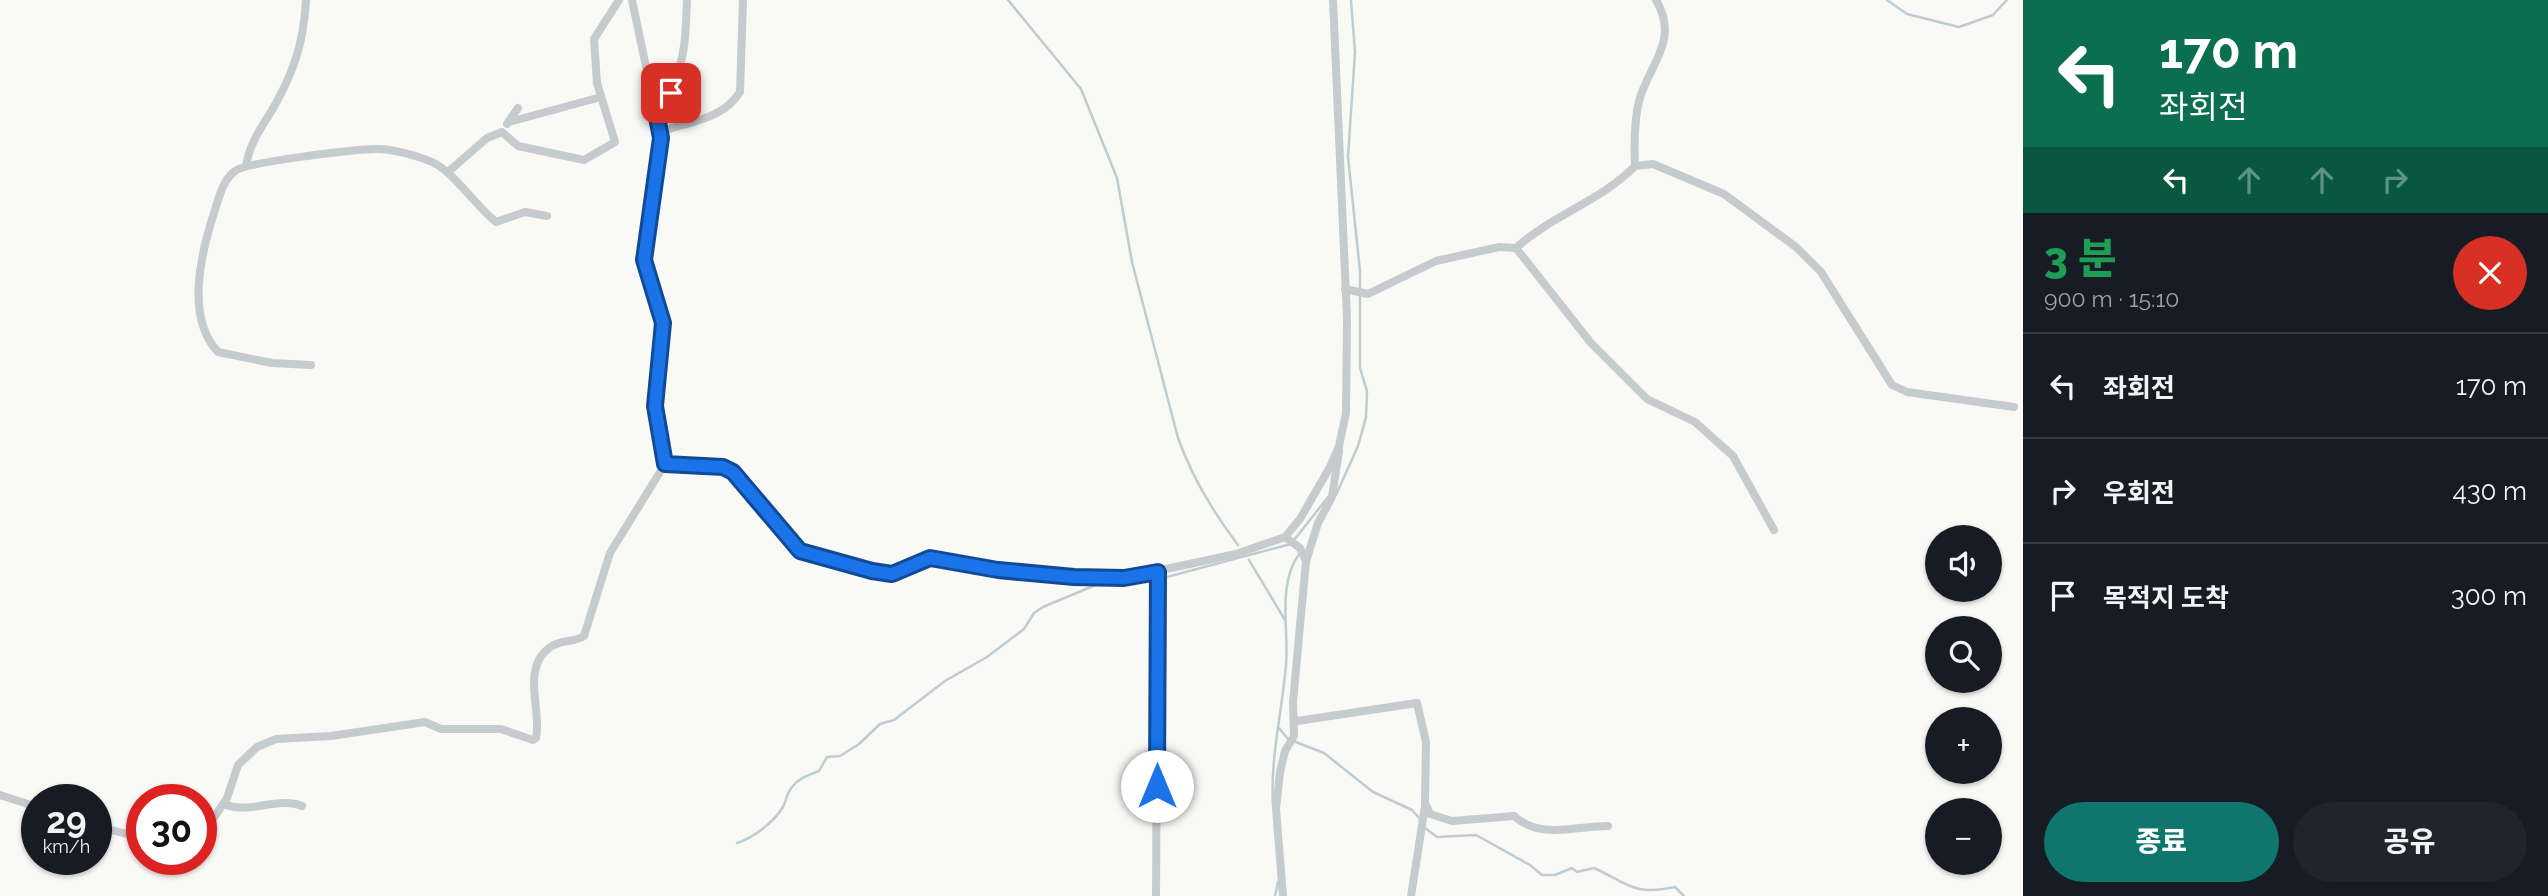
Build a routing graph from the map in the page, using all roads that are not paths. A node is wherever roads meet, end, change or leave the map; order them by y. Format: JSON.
{"nodes":[{"id":1,"x":306,"y":0,"type":"edge"},
{"id":2,"x":619,"y":0,"type":"edge"},
{"id":3,"x":632,"y":0,"type":"edge"},
{"id":4,"x":687,"y":0,"type":"edge"},
{"id":5,"x":743,"y":0,"type":"edge"},
{"id":6,"x":1333,"y":0,"type":"edge"},
{"id":7,"x":1656,"y":0,"type":"edge"},
{"id":8,"x":601,"y":97,"type":"junction"},
{"id":9,"x":519,"y":108,"type":"dead end"},
{"id":10,"x":656,"y":112,"type":"junction"},
{"id":11,"x":509,"y":122,"type":"junction"},
{"id":12,"x":502,"y":132,"type":"junction"},
{"id":13,"x":660,"y":132,"type":"junction"},
{"id":14,"x":246,"y":166,"type":"junction"},
{"id":15,"x":1635,"y":166,"type":"junction"},
{"id":16,"x":448,"y":172,"type":"junction"},
{"id":17,"x":547,"y":216,"type":"dead end"},
{"id":18,"x":1516,"y":248,"type":"junction"},
{"id":19,"x":1345,"y":289,"type":"junction"},
{"id":20,"x":310,"y":365,"type":"dead end"},
{"id":21,"x":2014,"y":407,"type":"dead end"},
{"id":22,"x":1339,"y":446,"type":"junction"},
{"id":23,"x":665,"y":464,"type":"junction"},
{"id":24,"x":1774,"y":530,"type":"dead end"},
{"id":25,"x":1285,"y":537,"type":"junction"},
{"id":26,"x":1306,"y":561,"type":"junction"},
{"id":27,"x":1158,"y":572,"type":"junction"},
{"id":28,"x":1294,"y":718,"type":"junction"},
{"id":29,"x":0,"y":795,"type":"edge"},
{"id":30,"x":21,"y":802,"type":"edge"},
{"id":31,"x":1425,"y":803,"type":"junction"},
{"id":32,"x":224,"y":804,"type":"junction"},
{"id":33,"x":302,"y":806,"type":"dead end"},
{"id":34,"x":217,"y":814,"type":"edge"},
{"id":35,"x":1608,"y":826,"type":"dead end"},
{"id":36,"x":1156,"y":896,"type":"edge"},
{"id":37,"x":1283,"y":896,"type":"edge"},
{"id":38,"x":1411,"y":896,"type":"edge"}],
"edges":[{"from":1,"to":14,"type":"street"},
{"from":2,"to":8,"type":"street"},
{"from":3,"to":10,"type":"street"},
{"from":4,"to":10,"type":"street"},
{"from":5,"to":13,"type":"street"},
{"from":6,"to":19,"type":"street"},
{"from":7,"to":15,"type":"street"},
{"from":8,"to":11,"type":"street"},
{"from":8,"to":12,"type":"street"},
{"from":9,"to":11,"type":"street"},
{"from":10,"to":13,"type":"street"},
{"from":11,"to":12,"type":"street"},
{"from":12,"to":16,"type":"street"},
{"from":13,"to":23,"type":"street"},
{"from":14,"to":16,"type":"street"},
{"from":14,"to":20,"type":"street"},
{"from":15,"to":18,"type":"street"},
{"from":15,"to":21,"type":"street"},
{"from":16,"to":17,"type":"street"},
{"from":18,"to":19,"type":"street"},
{"from":18,"to":24,"type":"street"},
{"from":19,"to":22,"type":"street"},
{"from":22,"to":25,"type":"street"},
{"from":22,"to":26,"type":"street"},
{"from":23,"to":27,"type":"street"},
{"from":23,"to":32,"type":"street"},
{"from":25,"to":26,"type":"street"},
{"from":25,"to":27,"type":"street"},
{"from":26,"to":28,"type":"street"},
{"from":27,"to":36,"type":"street"},
{"from":28,"to":31,"type":"street"},
{"from":28,"to":37,"type":"street"},
{"from":29,"to":30,"type":"street"},
{"from":31,"to":35,"type":"street"},
{"from":31,"to":38,"type":"street"},
{"from":32,"to":33,"type":"street"},
{"from":32,"to":34,"type":"street"}]}
